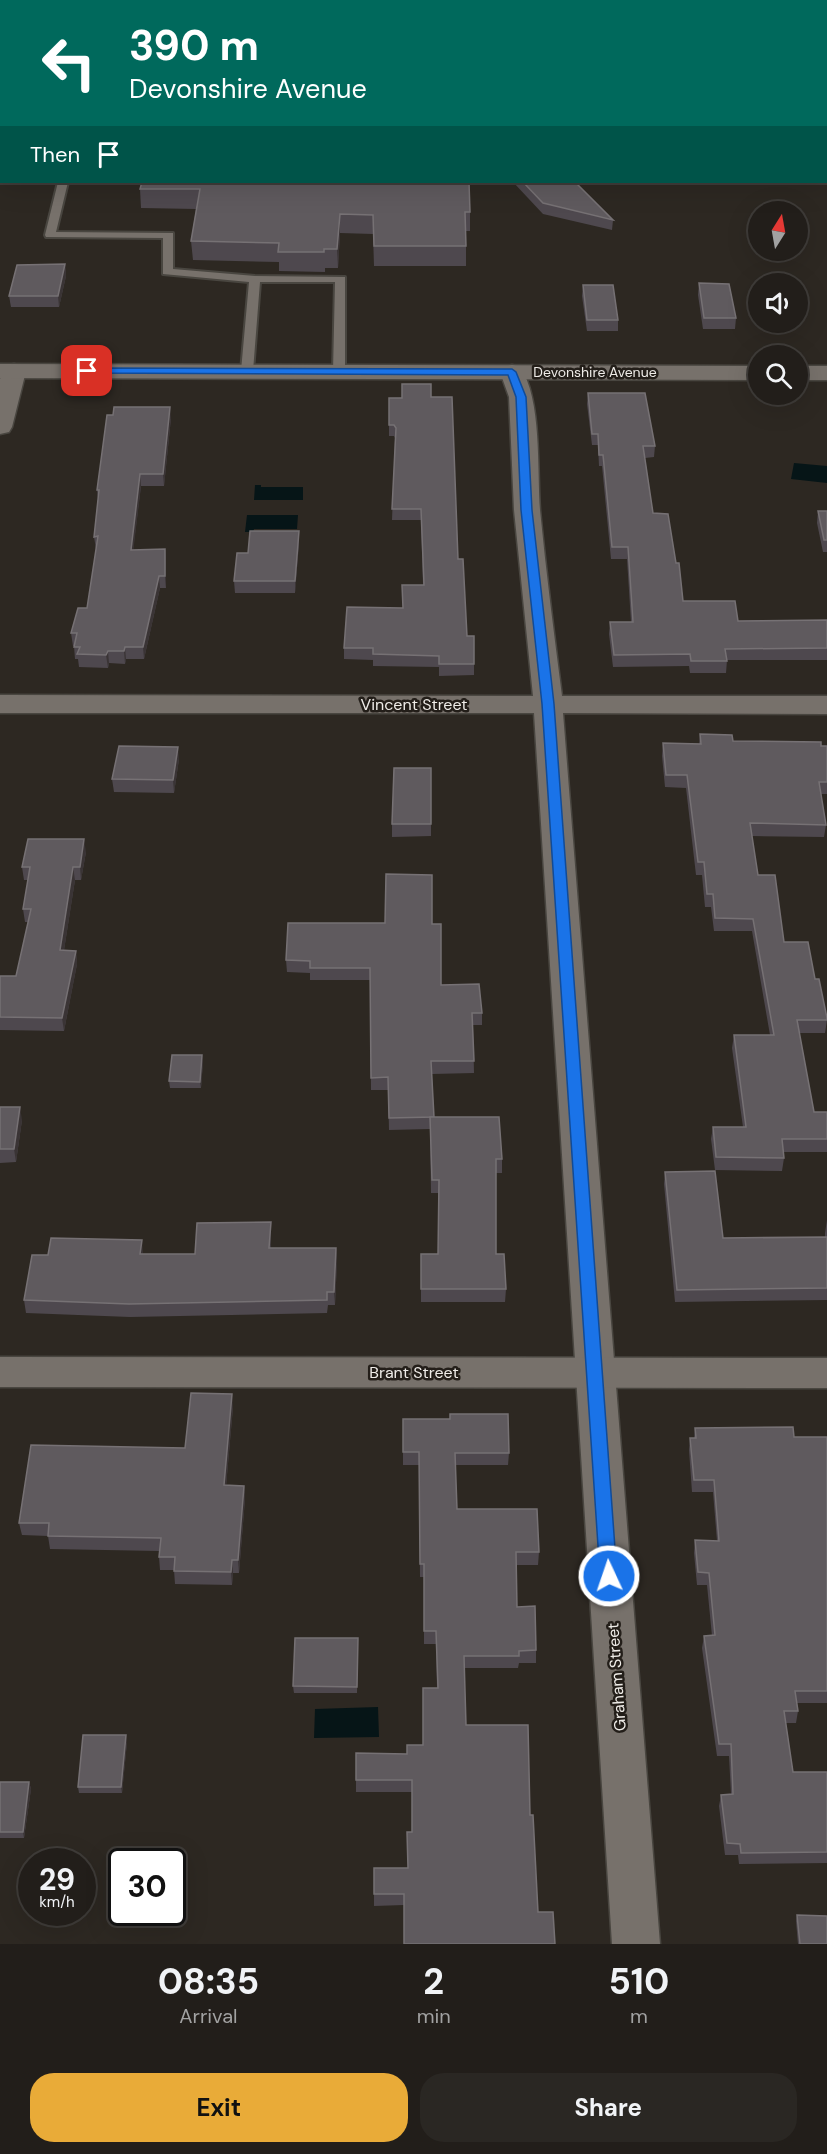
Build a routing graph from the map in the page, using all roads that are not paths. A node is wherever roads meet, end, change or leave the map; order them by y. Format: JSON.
{"nodes":[{"id":1,"x":63,"y":183,"type":"edge"},
{"id":2,"x":255,"y":279,"type":"junction"},
{"id":3,"x":7,"y":370,"type":"edge"},
{"id":4,"x":247,"y":371,"type":"junction"},
{"id":5,"x":339,"y":372,"type":"junction"},
{"id":6,"x":512,"y":372,"type":"junction"},
{"id":7,"x":748,"y":373,"type":"edge"},
{"id":8,"x":808,"y":373,"type":"edge"},
{"id":9,"x":827,"y":373,"type":"edge"},
{"id":10,"x":0,"y":428,"type":"edge"},
{"id":11,"x":548,"y":704,"type":"junction"},
{"id":12,"x":0,"y":705,"type":"edge"},
{"id":13,"x":827,"y":705,"type":"edge"},
{"id":14,"x":0,"y":1372,"type":"edge"},
{"id":15,"x":595,"y":1372,"type":"junction"},
{"id":16,"x":827,"y":1373,"type":"edge"},
{"id":17,"x":636,"y":1944,"type":"edge"}],
"edges":[{"from":1,"to":2,"type":"lane"},
{"from":2,"to":4,"type":"lane"},
{"from":2,"to":5,"type":"lane"},
{"from":3,"to":4,"type":"street","name":"Devonshire Avenue"},
{"from":3,"to":10,"type":"street"},
{"from":4,"to":5,"type":"street","name":"Devonshire Avenue"},
{"from":5,"to":6,"type":"street","name":"Devonshire Avenue"},
{"from":6,"to":7,"type":"street","name":"Devonshire Avenue"},
{"from":6,"to":11,"type":"street","name":"Graham Street"},
{"from":8,"to":9,"type":"street"},
{"from":11,"to":12,"type":"street","name":"Vincent Street"},
{"from":11,"to":13,"type":"street","name":"Vincent Street"},
{"from":11,"to":15,"type":"street","name":"Graham Street"},
{"from":14,"to":15,"type":"street","name":"Brant Street"},
{"from":15,"to":16,"type":"street","name":"Brant Street"},
{"from":15,"to":17,"type":"street","name":"Graham Street"}]}
